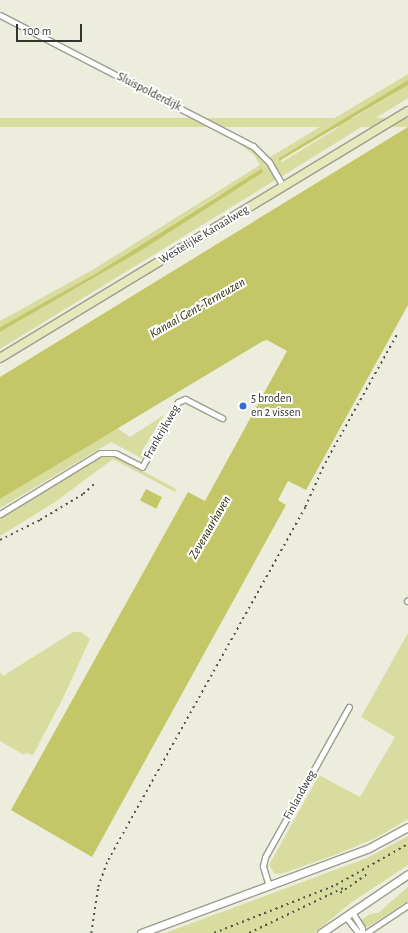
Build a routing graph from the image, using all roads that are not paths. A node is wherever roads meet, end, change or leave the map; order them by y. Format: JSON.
{"nodes":[{"id":1,"x":0,"y":14,"type":"edge"},
{"id":2,"x":408,"y":111,"type":"edge"},
{"id":3,"x":283,"y":186,"type":"junction"},
{"id":4,"x":0,"y":358,"type":"edge"},
{"id":5,"x":222,"y":418,"type":"dead end"},
{"id":6,"x":0,"y":514,"type":"edge"},
{"id":7,"x":349,"y":707,"type":"dead end"},
{"id":8,"x":408,"y":827,"type":"edge"},
{"id":9,"x":408,"y":874,"type":"edge"},
{"id":10,"x":269,"y":886,"type":"junction"},
{"id":11,"x":408,"y":905,"type":"edge"},
{"id":12,"x":352,"y":912,"type":"junction"},
{"id":13,"x":345,"y":916,"type":"junction"},
{"id":14,"x":141,"y":933,"type":"edge"},
{"id":15,"x":321,"y":933,"type":"edge"},
{"id":16,"x":359,"y":933,"type":"edge"},
{"id":17,"x":362,"y":933,"type":"edge"},
{"id":18,"x":366,"y":933,"type":"edge"}],
"edges":[{"from":1,"to":3,"type":"street","name":"Sluispolderdijk"},
{"from":2,"to":3,"type":"main road","name":"Westelijke Kanaalweg"},
{"from":3,"to":4,"type":"main road","name":"Westelijke Kanaalweg"},
{"from":5,"to":6,"type":"street","name":"Frankrijkweg"},
{"from":7,"to":10,"type":"street","name":"Finlandweg"},
{"from":8,"to":10,"type":"street"},
{"from":9,"to":12,"type":"street"},
{"from":10,"to":14,"type":"street"},
{"from":11,"to":18,"type":"street"},
{"from":12,"to":13,"type":"street"},
{"from":12,"to":17,"type":"street"},
{"from":13,"to":15,"type":"street"},
{"from":13,"to":16,"type":"street"}]}
